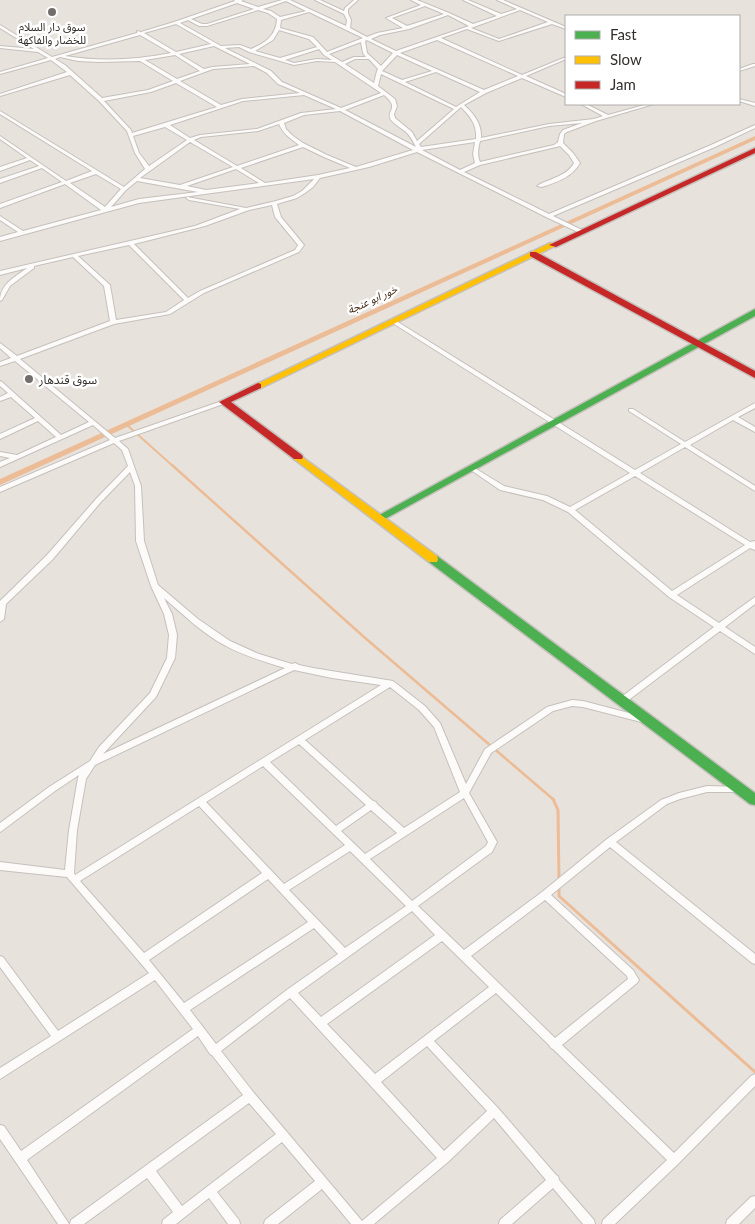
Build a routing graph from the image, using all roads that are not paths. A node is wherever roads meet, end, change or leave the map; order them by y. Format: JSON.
{"nodes":[{"id":1,"x":238,"y":0,"type":"edge"},
{"id":2,"x":287,"y":0,"type":"edge"},
{"id":3,"x":317,"y":0,"type":"edge"},
{"id":4,"x":356,"y":0,"type":"edge"},
{"id":5,"x":413,"y":0,"type":"edge"},
{"id":6,"x":465,"y":0,"type":"edge"},
{"id":7,"x":499,"y":0,"type":"edge"},
{"id":8,"x":425,"y":5,"type":"junction"},
{"id":9,"x":217,"y":9,"type":"junction"},
{"id":10,"x":258,"y":9,"type":"junction"},
{"id":11,"x":520,"y":9,"type":"junction"},
{"id":12,"x":309,"y":11,"type":"junction"},
{"id":13,"x":346,"y":13,"type":"junction"},
{"id":14,"x":448,"y":14,"type":"junction"},
{"id":15,"x":501,"y":16,"type":"junction"},
{"id":16,"x":233,"y":17,"type":"junction"},
{"id":17,"x":188,"y":18,"type":"junction"},
{"id":18,"x":279,"y":20,"type":"junction"},
{"id":19,"x":552,"y":22,"type":"junction"},
{"id":20,"x":176,"y":23,"type":"junction"},
{"id":21,"x":0,"y":26,"type":"edge"},
{"id":22,"x":473,"y":26,"type":"junction"},
{"id":23,"x":407,"y":28,"type":"junction"},
{"id":24,"x":467,"y":28,"type":"junction"},
{"id":25,"x":565,"y":28,"type":"edge"},
{"id":26,"x":280,"y":29,"type":"junction"},
{"id":27,"x":348,"y":29,"type":"junction"},
{"id":28,"x":8,"y":30,"type":"junction"},
{"id":29,"x":0,"y":32,"type":"edge"},
{"id":30,"x":139,"y":32,"type":"junction"},
{"id":31,"x":437,"y":38,"type":"junction"},
{"id":32,"x":365,"y":40,"type":"junction"},
{"id":33,"x":215,"y":44,"type":"junction"},
{"id":34,"x":0,"y":46,"type":"edge"},
{"id":35,"x":220,"y":46,"type":"junction"},
{"id":36,"x":320,"y":47,"type":"junction"},
{"id":37,"x":41,"y":51,"type":"junction"},
{"id":38,"x":251,"y":51,"type":"junction"},
{"id":39,"x":396,"y":53,"type":"junction"},
{"id":40,"x":326,"y":54,"type":"junction"},
{"id":41,"x":176,"y":55,"type":"junction"},
{"id":42,"x":58,"y":56,"type":"junction"},
{"id":43,"x":51,"y":58,"type":"junction"},
{"id":44,"x":370,"y":58,"type":"junction"},
{"id":45,"x":565,"y":58,"type":"edge"},
{"id":46,"x":140,"y":59,"type":"junction"},
{"id":47,"x":280,"y":60,"type":"junction"},
{"id":48,"x":336,"y":61,"type":"junction"},
{"id":49,"x":341,"y":64,"type":"junction"},
{"id":50,"x":254,"y":65,"type":"junction"},
{"id":51,"x":755,"y":65,"type":"edge"},
{"id":52,"x":204,"y":70,"type":"junction"},
{"id":53,"x":380,"y":70,"type":"junction"},
{"id":54,"x":740,"y":70,"type":"edge"},
{"id":55,"x":435,"y":71,"type":"junction"},
{"id":56,"x":0,"y":73,"type":"edge"},
{"id":57,"x":70,"y":73,"type":"junction"},
{"id":58,"x":520,"y":75,"type":"junction"},
{"id":59,"x":175,"y":82,"type":"junction"},
{"id":60,"x":401,"y":82,"type":"junction"},
{"id":61,"x":376,"y":86,"type":"junction"},
{"id":62,"x":484,"y":92,"type":"junction"},
{"id":63,"x":384,"y":93,"type":"junction"},
{"id":64,"x":307,"y":94,"type":"junction"},
{"id":65,"x":0,"y":95,"type":"edge"},
{"id":66,"x":565,"y":96,"type":"edge"},
{"id":67,"x":101,"y":100,"type":"junction"},
{"id":68,"x":740,"y":100,"type":"edge"},
{"id":69,"x":585,"y":105,"type":"edge"},
{"id":70,"x":599,"y":105,"type":"edge"},
{"id":71,"x":648,"y":105,"type":"edge"},
{"id":72,"x":755,"y":105,"type":"edge"},
{"id":73,"x":219,"y":106,"type":"junction"},
{"id":74,"x":459,"y":107,"type":"junction"},
{"id":75,"x":593,"y":109,"type":"junction"},
{"id":76,"x":340,"y":110,"type":"junction"},
{"id":77,"x":0,"y":112,"type":"edge"},
{"id":78,"x":607,"y":116,"type":"junction"},
{"id":79,"x":594,"y":120,"type":"junction"},
{"id":80,"x":282,"y":122,"type":"junction"},
{"id":81,"x":166,"y":125,"type":"junction"},
{"id":82,"x":755,"y":126,"type":"edge"},
{"id":83,"x":132,"y":135,"type":"junction"},
{"id":84,"x":0,"y":138,"type":"edge"},
{"id":85,"x":191,"y":139,"type":"junction"},
{"id":86,"x":477,"y":140,"type":"junction"},
{"id":87,"x":560,"y":143,"type":"junction"},
{"id":88,"x":303,"y":145,"type":"junction"},
{"id":89,"x":418,"y":147,"type":"junction"},
{"id":90,"x":755,"y":150,"type":"edge"},
{"id":91,"x":31,"y":158,"type":"junction"},
{"id":92,"x":478,"y":164,"type":"junction"},
{"id":93,"x":43,"y":166,"type":"junction"},
{"id":94,"x":235,"y":168,"type":"junction"},
{"id":95,"x":0,"y":169,"type":"edge"},
{"id":96,"x":148,"y":169,"type":"junction"},
{"id":97,"x":356,"y":169,"type":"junction"},
{"id":98,"x":95,"y":172,"type":"junction"},
{"id":99,"x":460,"y":172,"type":"junction"},
{"id":100,"x":318,"y":178,"type":"junction"},
{"id":101,"x":136,"y":179,"type":"junction"},
{"id":102,"x":0,"y":181,"type":"edge"},
{"id":103,"x":66,"y":182,"type":"junction"},
{"id":104,"x":264,"y":184,"type":"junction"},
{"id":105,"x":540,"y":186,"type":"dead end"},
{"id":106,"x":180,"y":187,"type":"junction"},
{"id":107,"x":124,"y":189,"type":"junction"},
{"id":108,"x":213,"y":192,"type":"junction"},
{"id":109,"x":175,"y":196,"type":"junction"},
{"id":110,"x":275,"y":204,"type":"junction"},
{"id":111,"x":0,"y":206,"type":"edge"},
{"id":112,"x":248,"y":209,"type":"junction"},
{"id":113,"x":105,"y":210,"type":"junction"},
{"id":114,"x":548,"y":216,"type":"junction"},
{"id":115,"x":0,"y":218,"type":"edge"},
{"id":116,"x":580,"y":232,"type":"junction"},
{"id":117,"x":22,"y":233,"type":"junction"},
{"id":118,"x":0,"y":239,"type":"edge"},
{"id":119,"x":131,"y":244,"type":"junction"},
{"id":120,"x":533,"y":254,"type":"junction"},
{"id":121,"x":75,"y":256,"type":"junction"},
{"id":122,"x":35,"y":265,"type":"junction"},
{"id":123,"x":0,"y":273,"type":"edge"},
{"id":124,"x":0,"y":299,"type":"edge"},
{"id":125,"x":187,"y":300,"type":"junction"},
{"id":126,"x":755,"y":312,"type":"edge"},
{"id":127,"x":393,"y":320,"type":"junction"},
{"id":128,"x":114,"y":322,"type":"junction"},
{"id":129,"x":698,"y":344,"type":"junction"},
{"id":130,"x":0,"y":345,"type":"edge"},
{"id":131,"x":14,"y":358,"type":"junction"},
{"id":132,"x":0,"y":364,"type":"edge"},
{"id":133,"x":755,"y":375,"type":"edge"},
{"id":134,"x":0,"y":383,"type":"edge"},
{"id":135,"x":12,"y":394,"type":"junction"},
{"id":136,"x":0,"y":400,"type":"edge"},
{"id":137,"x":224,"y":402,"type":"junction"},
{"id":138,"x":755,"y":405,"type":"edge"},
{"id":139,"x":631,"y":410,"type":"dead end"},
{"id":140,"x":733,"y":417,"type":"junction"},
{"id":141,"x":39,"y":418,"type":"junction"},
{"id":142,"x":93,"y":423,"type":"junction"},
{"id":143,"x":554,"y":423,"type":"junction"},
{"id":144,"x":755,"y":430,"type":"edge"},
{"id":145,"x":0,"y":436,"type":"edge"},
{"id":146,"x":61,"y":438,"type":"junction"},
{"id":147,"x":113,"y":438,"type":"junction"},
{"id":148,"x":686,"y":445,"type":"junction"},
{"id":149,"x":0,"y":454,"type":"edge"},
{"id":150,"x":18,"y":457,"type":"junction"},
{"id":151,"x":0,"y":465,"type":"edge"},
{"id":152,"x":132,"y":466,"type":"junction"},
{"id":153,"x":471,"y":468,"type":"junction"},
{"id":154,"x":636,"y":474,"type":"junction"},
{"id":155,"x":755,"y":489,"type":"edge"},
{"id":156,"x":0,"y":490,"type":"edge"},
{"id":157,"x":570,"y":510,"type":"junction"},
{"id":158,"x":379,"y":518,"type":"junction"},
{"id":159,"x":754,"y":545,"type":"edge"},
{"id":160,"x":155,"y":586,"type":"junction"},
{"id":161,"x":672,"y":595,"type":"junction"},
{"id":162,"x":755,"y":600,"type":"edge"},
{"id":163,"x":1,"y":604,"type":"edge"},
{"id":164,"x":0,"y":619,"type":"edge"},
{"id":165,"x":720,"y":627,"type":"junction"},
{"id":166,"x":755,"y":651,"type":"edge"},
{"id":167,"x":295,"y":666,"type":"junction"},
{"id":168,"x":390,"y":683,"type":"junction"},
{"id":169,"x":623,"y":700,"type":"junction"},
{"id":170,"x":652,"y":722,"type":"junction"},
{"id":171,"x":300,"y":740,"type":"junction"},
{"id":172,"x":264,"y":762,"type":"junction"},
{"id":173,"x":90,"y":764,"type":"junction"},
{"id":174,"x":741,"y":790,"type":"junction"},
{"id":175,"x":465,"y":793,"type":"junction"},
{"id":176,"x":755,"y":800,"type":"edge"},
{"id":177,"x":200,"y":801,"type":"junction"},
{"id":178,"x":372,"y":804,"type":"junction"},
{"id":179,"x":0,"y":828,"type":"edge"},
{"id":180,"x":335,"y":831,"type":"junction"},
{"id":181,"x":402,"y":832,"type":"junction"},
{"id":182,"x":610,"y":842,"type":"junction"},
{"id":183,"x":351,"y":846,"type":"junction"},
{"id":184,"x":364,"y":859,"type":"junction"},
{"id":185,"x":0,"y":866,"type":"edge"},
{"id":186,"x":268,"y":874,"type":"junction"},
{"id":187,"x":71,"y":877,"type":"junction"},
{"id":188,"x":283,"y":889,"type":"junction"},
{"id":189,"x":545,"y":895,"type":"junction"},
{"id":190,"x":412,"y":906,"type":"junction"},
{"id":191,"x":315,"y":923,"type":"junction"},
{"id":192,"x":442,"y":935,"type":"junction"},
{"id":193,"x":344,"y":954,"type":"junction"},
{"id":194,"x":464,"y":956,"type":"junction"},
{"id":195,"x":143,"y":959,"type":"junction"},
{"id":196,"x":0,"y":960,"type":"edge"},
{"id":197,"x":755,"y":960,"type":"edge"},
{"id":198,"x":156,"y":974,"type":"junction"},
{"id":199,"x":496,"y":987,"type":"junction"},
{"id":200,"x":291,"y":992,"type":"junction"},
{"id":201,"x":183,"y":1008,"type":"junction"},
{"id":202,"x":320,"y":1023,"type":"junction"},
{"id":203,"x":199,"y":1030,"type":"junction"},
{"id":204,"x":57,"y":1037,"type":"junction"},
{"id":205,"x":427,"y":1040,"type":"junction"},
{"id":206,"x":554,"y":1045,"type":"junction"},
{"id":207,"x":214,"y":1051,"type":"junction"},
{"id":208,"x":0,"y":1074,"type":"edge"},
{"id":209,"x":755,"y":1079,"type":"edge"},
{"id":210,"x":374,"y":1081,"type":"junction"},
{"id":211,"x":250,"y":1096,"type":"junction"},
{"id":212,"x":494,"y":1111,"type":"junction"},
{"id":213,"x":0,"y":1130,"type":"edge"},
{"id":214,"x":283,"y":1136,"type":"junction"},
{"id":215,"x":444,"y":1158,"type":"junction"},
{"id":216,"x":19,"y":1159,"type":"junction"},
{"id":217,"x":674,"y":1160,"type":"junction"},
{"id":218,"x":148,"y":1170,"type":"junction"},
{"id":219,"x":554,"y":1180,"type":"junction"},
{"id":220,"x":323,"y":1182,"type":"junction"},
{"id":221,"x":210,"y":1192,"type":"junction"},
{"id":222,"x":755,"y":1201,"type":"edge"},
{"id":223,"x":181,"y":1214,"type":"junction"},
{"id":224,"x":64,"y":1224,"type":"edge"},
{"id":225,"x":75,"y":1224,"type":"edge"},
{"id":226,"x":168,"y":1224,"type":"edge"},
{"id":227,"x":235,"y":1224,"type":"edge"},
{"id":228,"x":269,"y":1224,"type":"edge"},
{"id":229,"x":358,"y":1224,"type":"edge"},
{"id":230,"x":366,"y":1224,"type":"edge"},
{"id":231,"x":504,"y":1224,"type":"edge"},
{"id":232,"x":590,"y":1224,"type":"edge"},
{"id":233,"x":607,"y":1224,"type":"edge"},
{"id":234,"x":731,"y":1224,"type":"edge"}],
"edges":[{"from":1,"to":9,"type":"street"},
{"from":1,"to":10,"type":"street"},
{"from":2,"to":10,"type":"street"},
{"from":2,"to":12,"type":"street"},
{"from":3,"to":13,"type":"street"},
{"from":4,"to":13,"type":"street"},
{"from":5,"to":8,"type":"street"},
{"from":6,"to":15,"type":"street"},
{"from":7,"to":11,"type":"street"},
{"from":8,"to":14,"type":"street"},
{"from":8,"to":23,"type":"street"},
{"from":9,"to":16,"type":"street"},
{"from":9,"to":17,"type":"street"},
{"from":10,"to":16,"type":"street"},
{"from":10,"to":18,"type":"street"},
{"from":11,"to":15,"type":"street"},
{"from":11,"to":19,"type":"street"},
{"from":12,"to":18,"type":"street"},
{"from":12,"to":27,"type":"street"},
{"from":13,"to":27,"type":"street"},
{"from":14,"to":22,"type":"street"},
{"from":14,"to":23,"type":"street"},
{"from":15,"to":22,"type":"street"},
{"from":16,"to":17,"type":"street"},
{"from":17,"to":20,"type":"street"},
{"from":18,"to":26,"type":"street"},
{"from":19,"to":24,"type":"street"},
{"from":19,"to":25,"type":"street"},
{"from":20,"to":30,"type":"street"},
{"from":20,"to":33,"type":"street"},
{"from":21,"to":28,"type":"street"},
{"from":22,"to":24,"type":"street"},
{"from":23,"to":32,"type":"street"},
{"from":24,"to":31,"type":"street"},
{"from":26,"to":36,"type":"street"},
{"from":26,"to":38,"type":"street"},
{"from":27,"to":32,"type":"street"},
{"from":28,"to":29,"type":"street"},
{"from":28,"to":37,"type":"street"},
{"from":30,"to":41,"type":"street"},
{"from":30,"to":42,"type":"street"},
{"from":31,"to":39,"type":"street"},
{"from":31,"to":58,"type":"street"},
{"from":32,"to":39,"type":"street"},
{"from":32,"to":40,"type":"street"},
{"from":32,"to":44,"type":"street"},
{"from":33,"to":35,"type":"street"},
{"from":33,"to":41,"type":"street"},
{"from":34,"to":37,"type":"street"},
{"from":35,"to":38,"type":"street"},
{"from":35,"to":50,"type":"street"},
{"from":36,"to":40,"type":"street"},
{"from":36,"to":47,"type":"street"},
{"from":37,"to":43,"type":"street"},
{"from":38,"to":47,"type":"street"},
{"from":39,"to":53,"type":"street"},
{"from":39,"to":55,"type":"street"},
{"from":40,"to":48,"type":"street"},
{"from":41,"to":46,"type":"street"},
{"from":41,"to":52,"type":"street"},
{"from":42,"to":43,"type":"street"},
{"from":42,"to":46,"type":"street"},
{"from":43,"to":56,"type":"street"},
{"from":43,"to":57,"type":"street"},
{"from":44,"to":49,"type":"street"},
{"from":44,"to":53,"type":"street"},
{"from":45,"to":58,"type":"street"},
{"from":46,"to":59,"type":"street"},
{"from":47,"to":48,"type":"street"},
{"from":48,"to":49,"type":"street"},
{"from":49,"to":61,"type":"street"},
{"from":50,"to":52,"type":"street"},
{"from":50,"to":64,"type":"street"},
{"from":51,"to":54,"type":"street"},
{"from":52,"to":59,"type":"street"},
{"from":53,"to":60,"type":"street"},
{"from":53,"to":61,"type":"street"},
{"from":55,"to":60,"type":"street"},
{"from":55,"to":62,"type":"street"},
{"from":57,"to":65,"type":"street"},
{"from":57,"to":67,"type":"street"},
{"from":58,"to":62,"type":"street"},
{"from":58,"to":66,"type":"street"},
{"from":59,"to":67,"type":"street"},
{"from":59,"to":73,"type":"street"},
{"from":60,"to":74,"type":"street"},
{"from":61,"to":63,"type":"street"},
{"from":62,"to":74,"type":"street"},
{"from":63,"to":76,"type":"street"},
{"from":63,"to":89,"type":"street"},
{"from":64,"to":73,"type":"street"},
{"from":64,"to":76,"type":"street"},
{"from":67,"to":83,"type":"street"},
{"from":68,"to":72,"type":"street"},
{"from":69,"to":75,"type":"street"},
{"from":70,"to":75,"type":"street"},
{"from":71,"to":78,"type":"street"},
{"from":73,"to":81,"type":"street"},
{"from":74,"to":86,"type":"street"},
{"from":74,"to":89,"type":"street"},
{"from":75,"to":78,"type":"street"},
{"from":76,"to":80,"type":"street"},
{"from":76,"to":89,"type":"street"},
{"from":77,"to":98,"type":"street"},
{"from":78,"to":79,"type":"street"},
{"from":79,"to":86,"type":"street"},
{"from":79,"to":87,"type":"street"},
{"from":80,"to":85,"type":"street"},
{"from":80,"to":88,"type":"street"},
{"from":81,"to":83,"type":"street"},
{"from":81,"to":85,"type":"street"},
{"from":82,"to":114,"type":"street"},
{"from":83,"to":96,"type":"street"},
{"from":84,"to":91,"type":"street"},
{"from":85,"to":94,"type":"street"},
{"from":85,"to":96,"type":"street"},
{"from":86,"to":89,"type":"street"},
{"from":86,"to":92,"type":"street"},
{"from":87,"to":92,"type":"street"},
{"from":87,"to":105,"type":"street"},
{"from":88,"to":94,"type":"street"},
{"from":88,"to":97,"type":"street"},
{"from":89,"to":97,"type":"street"},
{"from":89,"to":99,"type":"street"},
{"from":90,"to":116,"type":"street"},
{"from":91,"to":93,"type":"street"},
{"from":91,"to":95,"type":"street"},
{"from":92,"to":99,"type":"street"},
{"from":93,"to":102,"type":"street"},
{"from":93,"to":103,"type":"street"},
{"from":94,"to":104,"type":"street"},
{"from":94,"to":106,"type":"street"},
{"from":96,"to":101,"type":"street"},
{"from":97,"to":100,"type":"street"},
{"from":98,"to":103,"type":"street"},
{"from":98,"to":107,"type":"street"},
{"from":99,"to":114,"type":"street"},
{"from":100,"to":104,"type":"street"},
{"from":100,"to":110,"type":"street"},
{"from":101,"to":106,"type":"street"},
{"from":101,"to":107,"type":"street"},
{"from":103,"to":111,"type":"street"},
{"from":103,"to":113,"type":"street"},
{"from":104,"to":108,"type":"street"},
{"from":106,"to":108,"type":"street"},
{"from":107,"to":113,"type":"street"},
{"from":108,"to":109,"type":"street"},
{"from":109,"to":112,"type":"street"},
{"from":109,"to":113,"type":"street"},
{"from":110,"to":112,"type":"street"},
{"from":110,"to":125,"type":"street"},
{"from":112,"to":119,"type":"street"},
{"from":113,"to":117,"type":"street"},
{"from":114,"to":116,"type":"street"},
{"from":115,"to":117,"type":"street"},
{"from":116,"to":120,"type":"street"},
{"from":117,"to":118,"type":"street"},
{"from":119,"to":121,"type":"street"},
{"from":119,"to":125,"type":"street"},
{"from":120,"to":127,"type":"street"},
{"from":120,"to":129,"type":"street"},
{"from":121,"to":122,"type":"street"},
{"from":121,"to":128,"type":"street"},
{"from":122,"to":123,"type":"street"},
{"from":122,"to":124,"type":"street"},
{"from":125,"to":128,"type":"street"},
{"from":126,"to":129,"type":"street"},
{"from":127,"to":137,"type":"street"},
{"from":127,"to":143,"type":"street"},
{"from":128,"to":131,"type":"street"},
{"from":129,"to":133,"type":"street"},
{"from":129,"to":143,"type":"street"},
{"from":130,"to":131,"type":"street"},
{"from":131,"to":132,"type":"street"},
{"from":131,"to":142,"type":"street"},
{"from":134,"to":135,"type":"street"},
{"from":135,"to":136,"type":"street"},
{"from":135,"to":141,"type":"street"},
{"from":137,"to":147,"type":"street"},
{"from":137,"to":158,"type":"street"},
{"from":138,"to":140,"type":"street"},
{"from":139,"to":148,"type":"street"},
{"from":140,"to":144,"type":"street"},
{"from":140,"to":148,"type":"street"},
{"from":141,"to":145,"type":"street"},
{"from":141,"to":146,"type":"street"},
{"from":142,"to":146,"type":"street"},
{"from":142,"to":147,"type":"street"},
{"from":143,"to":153,"type":"street"},
{"from":143,"to":154,"type":"street"},
{"from":146,"to":150,"type":"street"},
{"from":147,"to":152,"type":"street"},
{"from":147,"to":156,"type":"street"},
{"from":148,"to":154,"type":"street"},
{"from":148,"to":155,"type":"street"},
{"from":149,"to":150,"type":"street"},
{"from":150,"to":151,"type":"street"},
{"from":152,"to":160,"type":"street"},
{"from":152,"to":163,"type":"street"},
{"from":153,"to":157,"type":"street"},
{"from":153,"to":158,"type":"street"},
{"from":154,"to":157,"type":"street"},
{"from":154,"to":159,"type":"street"},
{"from":157,"to":161,"type":"street"},
{"from":158,"to":169,"type":"street"},
{"from":159,"to":161,"type":"street"},
{"from":160,"to":167,"type":"street"},
{"from":160,"to":173,"type":"street"},
{"from":161,"to":165,"type":"street"},
{"from":162,"to":165,"type":"street"},
{"from":163,"to":164,"type":"street"},
{"from":165,"to":166,"type":"street"},
{"from":165,"to":169,"type":"street"},
{"from":167,"to":168,"type":"street"},
{"from":167,"to":173,"type":"street"},
{"from":168,"to":171,"type":"street"},
{"from":168,"to":175,"type":"street"},
{"from":169,"to":170,"type":"street"},
{"from":170,"to":174,"type":"street"},
{"from":170,"to":175,"type":"street"},
{"from":171,"to":172,"type":"street"},
{"from":171,"to":178,"type":"street"},
{"from":172,"to":177,"type":"street"},
{"from":172,"to":180,"type":"street"},
{"from":173,"to":179,"type":"street"},
{"from":173,"to":187,"type":"street"},
{"from":174,"to":176,"type":"street"},
{"from":174,"to":182,"type":"street"},
{"from":175,"to":181,"type":"street"},
{"from":175,"to":190,"type":"street"},
{"from":177,"to":186,"type":"street"},
{"from":177,"to":187,"type":"street"},
{"from":178,"to":180,"type":"street"},
{"from":178,"to":181,"type":"street"},
{"from":180,"to":183,"type":"street"},
{"from":181,"to":184,"type":"street"},
{"from":182,"to":189,"type":"street"},
{"from":182,"to":197,"type":"street"},
{"from":183,"to":184,"type":"street"},
{"from":183,"to":188,"type":"street"},
{"from":184,"to":190,"type":"street"},
{"from":185,"to":187,"type":"street"},
{"from":186,"to":188,"type":"street"},
{"from":186,"to":195,"type":"street"},
{"from":187,"to":195,"type":"street"},
{"from":188,"to":191,"type":"street"},
{"from":189,"to":194,"type":"street"},
{"from":189,"to":206,"type":"street"},
{"from":190,"to":192,"type":"street"},
{"from":190,"to":193,"type":"street"},
{"from":191,"to":193,"type":"street"},
{"from":191,"to":201,"type":"street"},
{"from":192,"to":194,"type":"street"},
{"from":192,"to":202,"type":"street"},
{"from":193,"to":200,"type":"street"},
{"from":194,"to":199,"type":"street"},
{"from":195,"to":198,"type":"street"},
{"from":196,"to":204,"type":"street"},
{"from":198,"to":201,"type":"street"},
{"from":198,"to":204,"type":"street"},
{"from":199,"to":205,"type":"street"},
{"from":199,"to":206,"type":"street"},
{"from":200,"to":202,"type":"street"},
{"from":200,"to":207,"type":"street"},
{"from":201,"to":203,"type":"street"},
{"from":202,"to":210,"type":"street"},
{"from":203,"to":207,"type":"street"},
{"from":203,"to":216,"type":"street"},
{"from":204,"to":208,"type":"street"},
{"from":205,"to":210,"type":"street"},
{"from":205,"to":212,"type":"street"},
{"from":206,"to":217,"type":"street"},
{"from":207,"to":211,"type":"street"},
{"from":209,"to":217,"type":"street"},
{"from":210,"to":215,"type":"street"},
{"from":211,"to":214,"type":"street"},
{"from":211,"to":218,"type":"street"},
{"from":212,"to":215,"type":"street"},
{"from":212,"to":219,"type":"street"},
{"from":213,"to":216,"type":"street"},
{"from":214,"to":220,"type":"street"},
{"from":214,"to":221,"type":"street"},
{"from":215,"to":230,"type":"street"},
{"from":216,"to":224,"type":"street"},
{"from":217,"to":233,"type":"street"},
{"from":218,"to":223,"type":"street"},
{"from":218,"to":225,"type":"street"},
{"from":219,"to":231,"type":"street"},
{"from":219,"to":232,"type":"street"},
{"from":220,"to":228,"type":"street"},
{"from":220,"to":229,"type":"street"},
{"from":221,"to":223,"type":"street"},
{"from":221,"to":227,"type":"street"},
{"from":222,"to":234,"type":"street"},
{"from":223,"to":226,"type":"street"}]}
